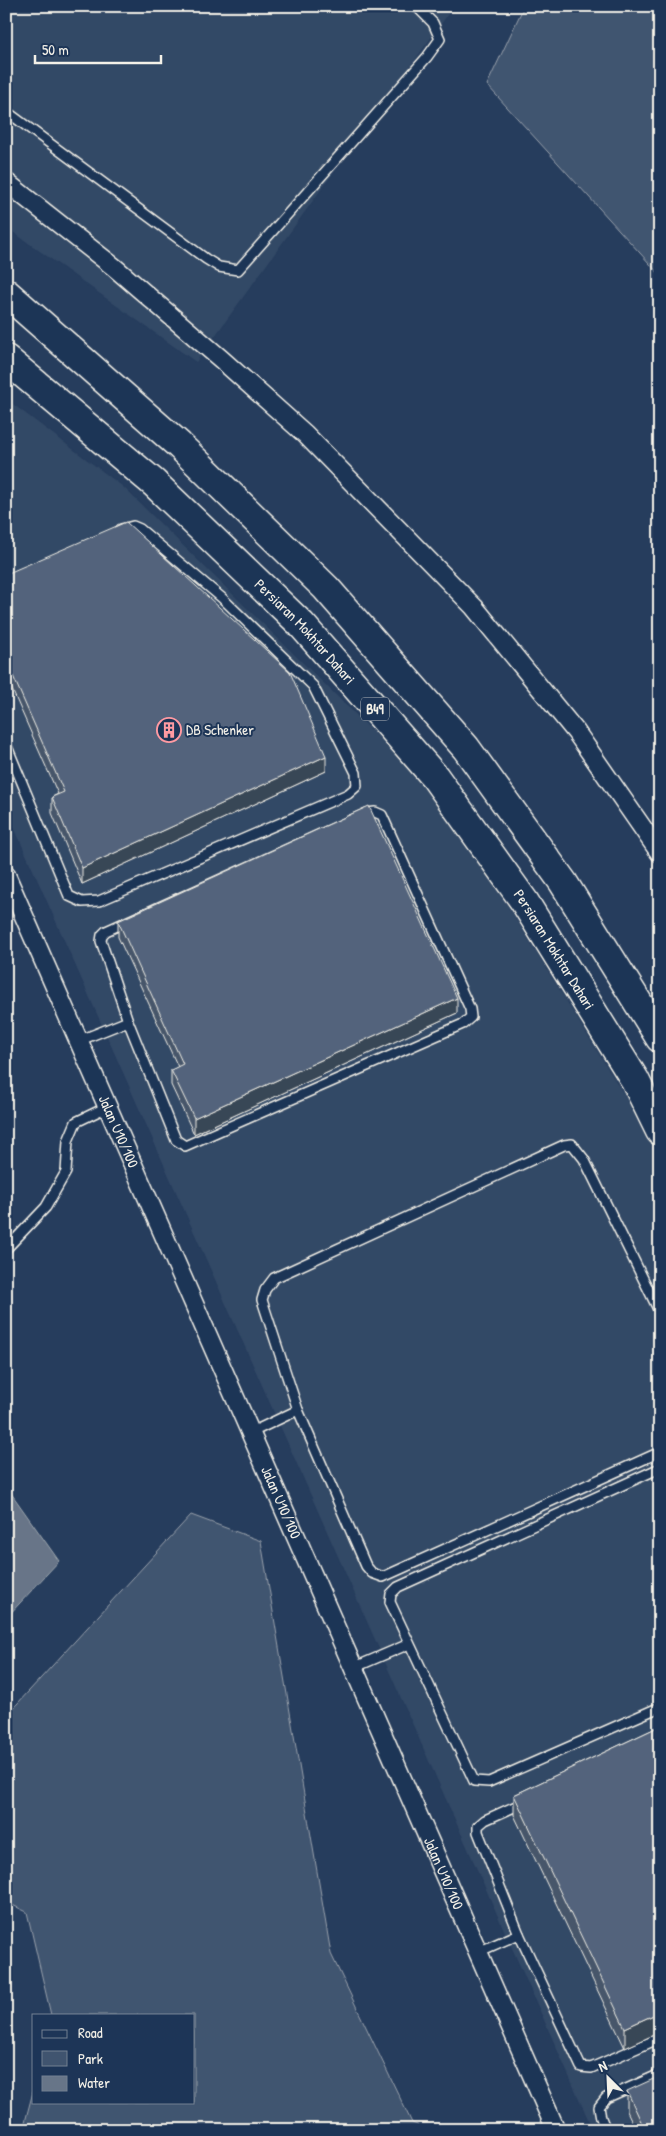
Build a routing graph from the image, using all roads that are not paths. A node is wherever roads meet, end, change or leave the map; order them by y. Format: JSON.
{"nodes":[{"id":1,"x":416,"y":6,"type":"edge"},
{"id":2,"x":6,"y":110,"type":"edge"},
{"id":3,"x":6,"y":182,"type":"edge"},
{"id":4,"x":6,"y":293,"type":"edge"},
{"id":5,"x":6,"y":359,"type":"edge"},
{"id":6,"x":109,"y":534,"type":"edge"},
{"id":7,"x":6,"y":744,"type":"edge"},
{"id":8,"x":660,"y":853,"type":"edge"},
{"id":9,"x":6,"y":875,"type":"edge"},
{"id":10,"x":128,"y":1020,"type":"junction"},
{"id":11,"x":660,"y":1038,"type":"edge"},
{"id":12,"x":78,"y":1041,"type":"junction"},
{"id":13,"x":107,"y":1108,"type":"junction"},
{"id":14,"x":660,"y":1131,"type":"edge"},
{"id":15,"x":6,"y":1250,"type":"edge"},
{"id":16,"x":660,"y":1312,"type":"edge"},
{"id":17,"x":298,"y":1410,"type":"junction"},
{"id":18,"x":250,"y":1433,"type":"junction"},
{"id":19,"x":660,"y":1452,"type":"edge"},
{"id":20,"x":660,"y":1468,"type":"edge"},
{"id":21,"x":409,"y":1644,"type":"junction"},
{"id":22,"x":353,"y":1668,"type":"junction"},
{"id":23,"x":660,"y":1707,"type":"edge"},
{"id":24,"x":537,"y":1796,"type":"edge"},
{"id":25,"x":519,"y":1934,"type":"junction"},
{"id":26,"x":478,"y":1952,"type":"junction"},
{"id":27,"x":660,"y":2038,"type":"edge"},
{"id":28,"x":660,"y":2074,"type":"edge"},
{"id":29,"x":556,"y":2130,"type":"edge"},
{"id":30,"x":606,"y":2130,"type":"edge"}],
"edges":[{"from":1,"to":2,"type":"lane"},
{"from":3,"to":8,"type":"street"},
{"from":4,"to":11,"type":"main road"},
{"from":5,"to":14,"type":"main road","name":"Persiaran Mokhtar Dahari","number":"B49"},
{"from":6,"to":7,"type":"lane"},
{"from":9,"to":12,"type":"street","name":"Jalan U10/100"},
{"from":10,"to":10,"type":"lane"},
{"from":10,"to":12,"type":"lane"},
{"from":12,"to":13,"type":"street","name":"Jalan U10/100"},
{"from":13,"to":15,"type":"lane"},
{"from":13,"to":18,"type":"street","name":"Jalan U10/100"},
{"from":16,"to":17,"type":"lane"},
{"from":17,"to":18,"type":"lane"},
{"from":17,"to":19,"type":"lane"},
{"from":18,"to":22,"type":"street","name":"Jalan U10/100"},
{"from":20,"to":21,"type":"lane"},
{"from":21,"to":22,"type":"lane"},
{"from":21,"to":23,"type":"lane"},
{"from":22,"to":26,"type":"street","name":"Jalan U10/100"},
{"from":24,"to":25,"type":"lane"},
{"from":25,"to":26,"type":"lane"},
{"from":25,"to":27,"type":"lane"},
{"from":26,"to":29,"type":"street","name":"Jalan U10/100"},
{"from":28,"to":30,"type":"lane"}]}
